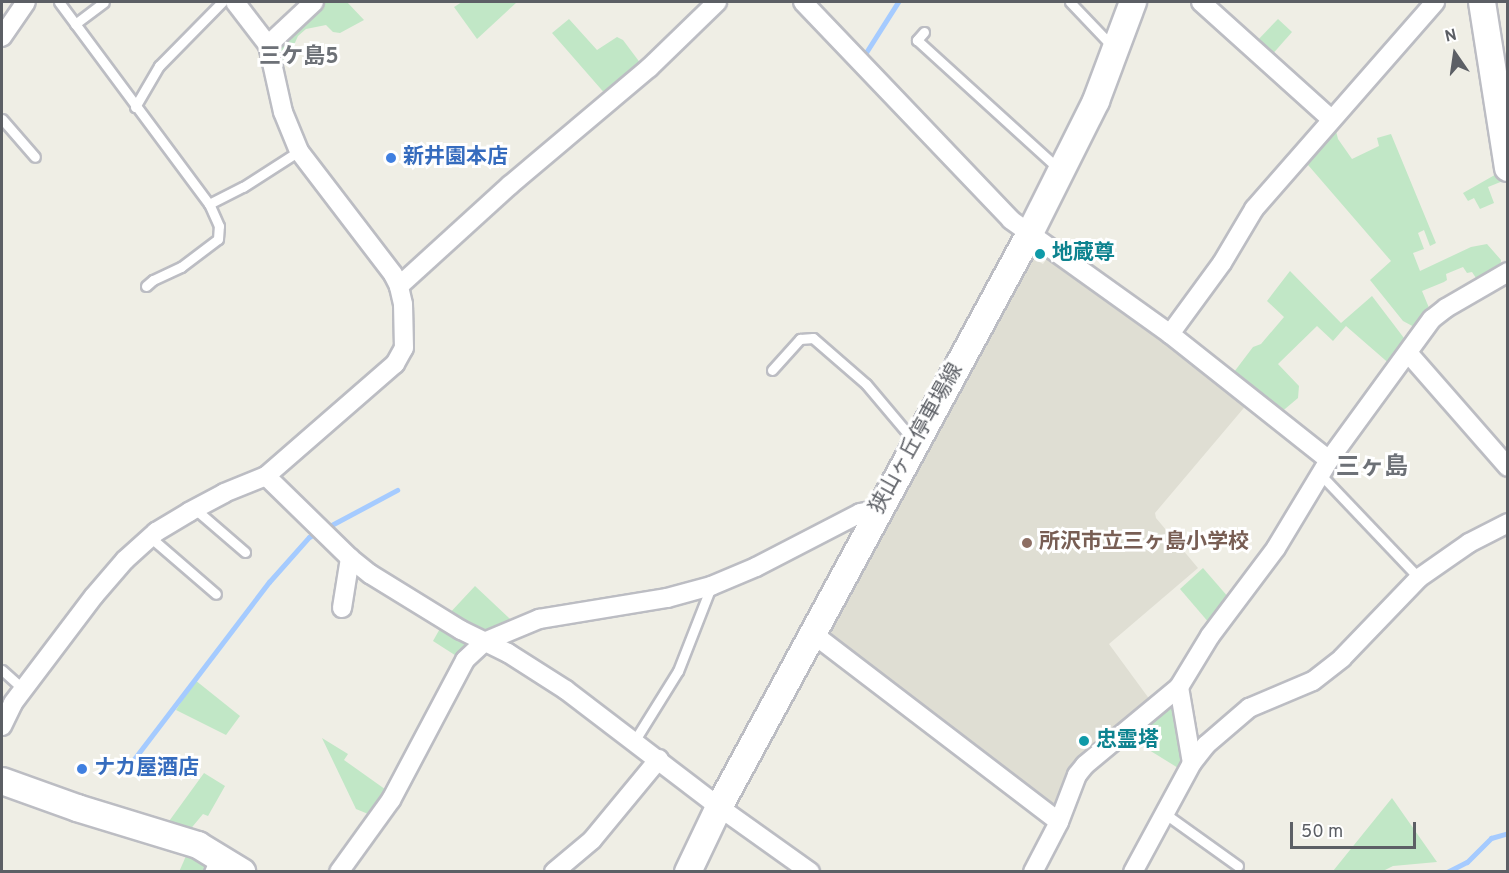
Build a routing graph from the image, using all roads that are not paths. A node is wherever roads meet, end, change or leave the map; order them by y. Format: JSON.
{"nodes":[{"id":1,"x":26,"y":2,"type":"edge"},
{"id":2,"x":59,"y":2,"type":"edge"},
{"id":3,"x":104,"y":2,"type":"edge"},
{"id":4,"x":222,"y":2,"type":"edge"},
{"id":5,"x":235,"y":2,"type":"edge"},
{"id":6,"x":314,"y":2,"type":"edge"},
{"id":7,"x":717,"y":2,"type":"edge"},
{"id":8,"x":803,"y":2,"type":"edge"},
{"id":9,"x":1070,"y":2,"type":"edge"},
{"id":10,"x":1133,"y":2,"type":"edge"},
{"id":11,"x":1201,"y":2,"type":"edge"},
{"id":12,"x":1435,"y":2,"type":"edge"},
{"id":13,"x":1482,"y":2,"type":"edge"},
{"id":14,"x":75,"y":24,"type":"junction"},
{"id":15,"x":924,"y":32,"type":"dead end"},
{"id":16,"x":2,"y":37,"type":"edge"},
{"id":17,"x":268,"y":45,"type":"junction"},
{"id":18,"x":1115,"y":50,"type":"junction"},
{"id":19,"x":135,"y":107,"type":"junction"},
{"id":20,"x":1330,"y":118,"type":"junction"},
{"id":21,"x":2,"y":119,"type":"edge"},
{"id":22,"x":299,"y":151,"type":"junction"},
{"id":23,"x":35,"y":157,"type":"dead end"},
{"id":24,"x":1508,"y":168,"type":"edge"},
{"id":25,"x":1060,"y":170,"type":"junction"},
{"id":26,"x":209,"y":204,"type":"junction"},
{"id":27,"x":1029,"y":234,"type":"junction"},
{"id":28,"x":1508,"y":272,"type":"edge"},
{"id":29,"x":146,"y":286,"type":"dead end"},
{"id":30,"x":399,"y":286,"type":"junction"},
{"id":31,"x":1170,"y":334,"type":"junction"},
{"id":32,"x":1408,"y":354,"type":"junction"},
{"id":33,"x":772,"y":370,"type":"dead end"},
{"id":34,"x":915,"y":443,"type":"junction"},
{"id":35,"x":1508,"y":466,"type":"edge"},
{"id":36,"x":1325,"y":467,"type":"junction"},
{"id":37,"x":267,"y":476,"type":"junction"},
{"id":38,"x":195,"y":509,"type":"junction"},
{"id":39,"x":880,"y":509,"type":"junction"},
{"id":40,"x":1508,"y":523,"type":"edge"},
{"id":41,"x":150,"y":537,"type":"junction"},
{"id":42,"x":245,"y":552,"type":"dead end"},
{"id":43,"x":350,"y":558,"type":"junction"},
{"id":44,"x":1419,"y":578,"type":"junction"},
{"id":45,"x":711,"y":586,"type":"junction"},
{"id":46,"x":216,"y":594,"type":"dead end"},
{"id":47,"x":342,"y":608,"type":"dead end"},
{"id":48,"x":812,"y":633,"type":"junction"},
{"id":49,"x":484,"y":642,"type":"junction"},
{"id":50,"x":2,"y":670,"type":"edge"},
{"id":51,"x":1179,"y":687,"type":"junction"},
{"id":52,"x":24,"y":690,"type":"junction"},
{"id":53,"x":2,"y":726,"type":"edge"},
{"id":54,"x":635,"y":740,"type":"junction"},
{"id":55,"x":659,"y":759,"type":"junction"},
{"id":56,"x":1192,"y":763,"type":"junction"},
{"id":57,"x":2,"y":781,"type":"edge"},
{"id":58,"x":719,"y":807,"type":"junction"},
{"id":59,"x":1164,"y":813,"type":"junction"},
{"id":60,"x":1059,"y":822,"type":"junction"},
{"id":61,"x":212,"y":863,"type":"edge"},
{"id":62,"x":1238,"y":866,"type":"dead end"},
{"id":63,"x":798,"y":868,"type":"edge"},
{"id":64,"x":242,"y":872,"type":"edge"},
{"id":65,"x":339,"y":872,"type":"edge"},
{"id":66,"x":554,"y":872,"type":"edge"},
{"id":67,"x":688,"y":872,"type":"edge"},
{"id":68,"x":1033,"y":872,"type":"edge"},
{"id":69,"x":1133,"y":872,"type":"edge"}],
"edges":[{"from":1,"to":16,"type":"street"},
{"from":2,"to":14,"type":"lane"},
{"from":3,"to":14,"type":"lane"},
{"from":4,"to":19,"type":"lane"},
{"from":5,"to":17,"type":"street"},
{"from":6,"to":17,"type":"street"},
{"from":7,"to":30,"type":"street"},
{"from":8,"to":27,"type":"street"},
{"from":9,"to":18,"type":"lane"},
{"from":10,"to":18,"type":"main road","name":"狭山ヶ丘停車場線"},
{"from":11,"to":20,"type":"street"},
{"from":12,"to":20,"type":"street"},
{"from":13,"to":24,"type":"main road"},
{"from":14,"to":19,"type":"lane"},
{"from":15,"to":25,"type":"lane"},
{"from":17,"to":22,"type":"street"},
{"from":18,"to":25,"type":"main road","name":"狭山ヶ丘停車場線"},
{"from":19,"to":26,"type":"lane"},
{"from":20,"to":31,"type":"street"},
{"from":21,"to":23,"type":"lane"},
{"from":22,"to":26,"type":"lane"},
{"from":22,"to":30,"type":"street"},
{"from":25,"to":27,"type":"main road","name":"狭山ヶ丘停車場線"},
{"from":26,"to":29,"type":"lane"},
{"from":27,"to":31,"type":"street"},
{"from":27,"to":34,"type":"main road","name":"狭山ヶ丘停車場線"},
{"from":28,"to":32,"type":"street"},
{"from":30,"to":37,"type":"street"},
{"from":31,"to":36,"type":"street"},
{"from":32,"to":35,"type":"street"},
{"from":32,"to":36,"type":"street"},
{"from":33,"to":34,"type":"lane"},
{"from":34,"to":39,"type":"main road","name":"狭山ヶ丘停車場線"},
{"from":36,"to":44,"type":"lane"},
{"from":36,"to":51,"type":"street"},
{"from":37,"to":38,"type":"street"},
{"from":37,"to":43,"type":"street"},
{"from":38,"to":41,"type":"street"},
{"from":38,"to":42,"type":"lane"},
{"from":39,"to":45,"type":"street"},
{"from":39,"to":48,"type":"main road","name":"狭山ヶ丘停車場線"},
{"from":40,"to":44,"type":"street"},
{"from":41,"to":46,"type":"lane"},
{"from":41,"to":52,"type":"street"},
{"from":43,"to":47,"type":"street"},
{"from":43,"to":49,"type":"street"},
{"from":44,"to":56,"type":"street"},
{"from":45,"to":49,"type":"street"},
{"from":45,"to":54,"type":"lane"},
{"from":48,"to":58,"type":"main road","name":"狭山ヶ丘停車場線"},
{"from":48,"to":60,"type":"street"},
{"from":49,"to":54,"type":"street"},
{"from":49,"to":65,"type":"street"},
{"from":50,"to":52,"type":"lane"},
{"from":51,"to":56,"type":"street"},
{"from":51,"to":60,"type":"street"},
{"from":52,"to":53,"type":"street"},
{"from":54,"to":55,"type":"street"},
{"from":55,"to":58,"type":"street"},
{"from":55,"to":66,"type":"street"},
{"from":56,"to":59,"type":"street"},
{"from":57,"to":61,"type":"main road"},
{"from":58,"to":63,"type":"street"},
{"from":58,"to":67,"type":"main road","name":"狭山ヶ丘停車場線"},
{"from":59,"to":62,"type":"lane"},
{"from":59,"to":69,"type":"street"},
{"from":60,"to":68,"type":"street"},
{"from":61,"to":64,"type":"main road"}]}
